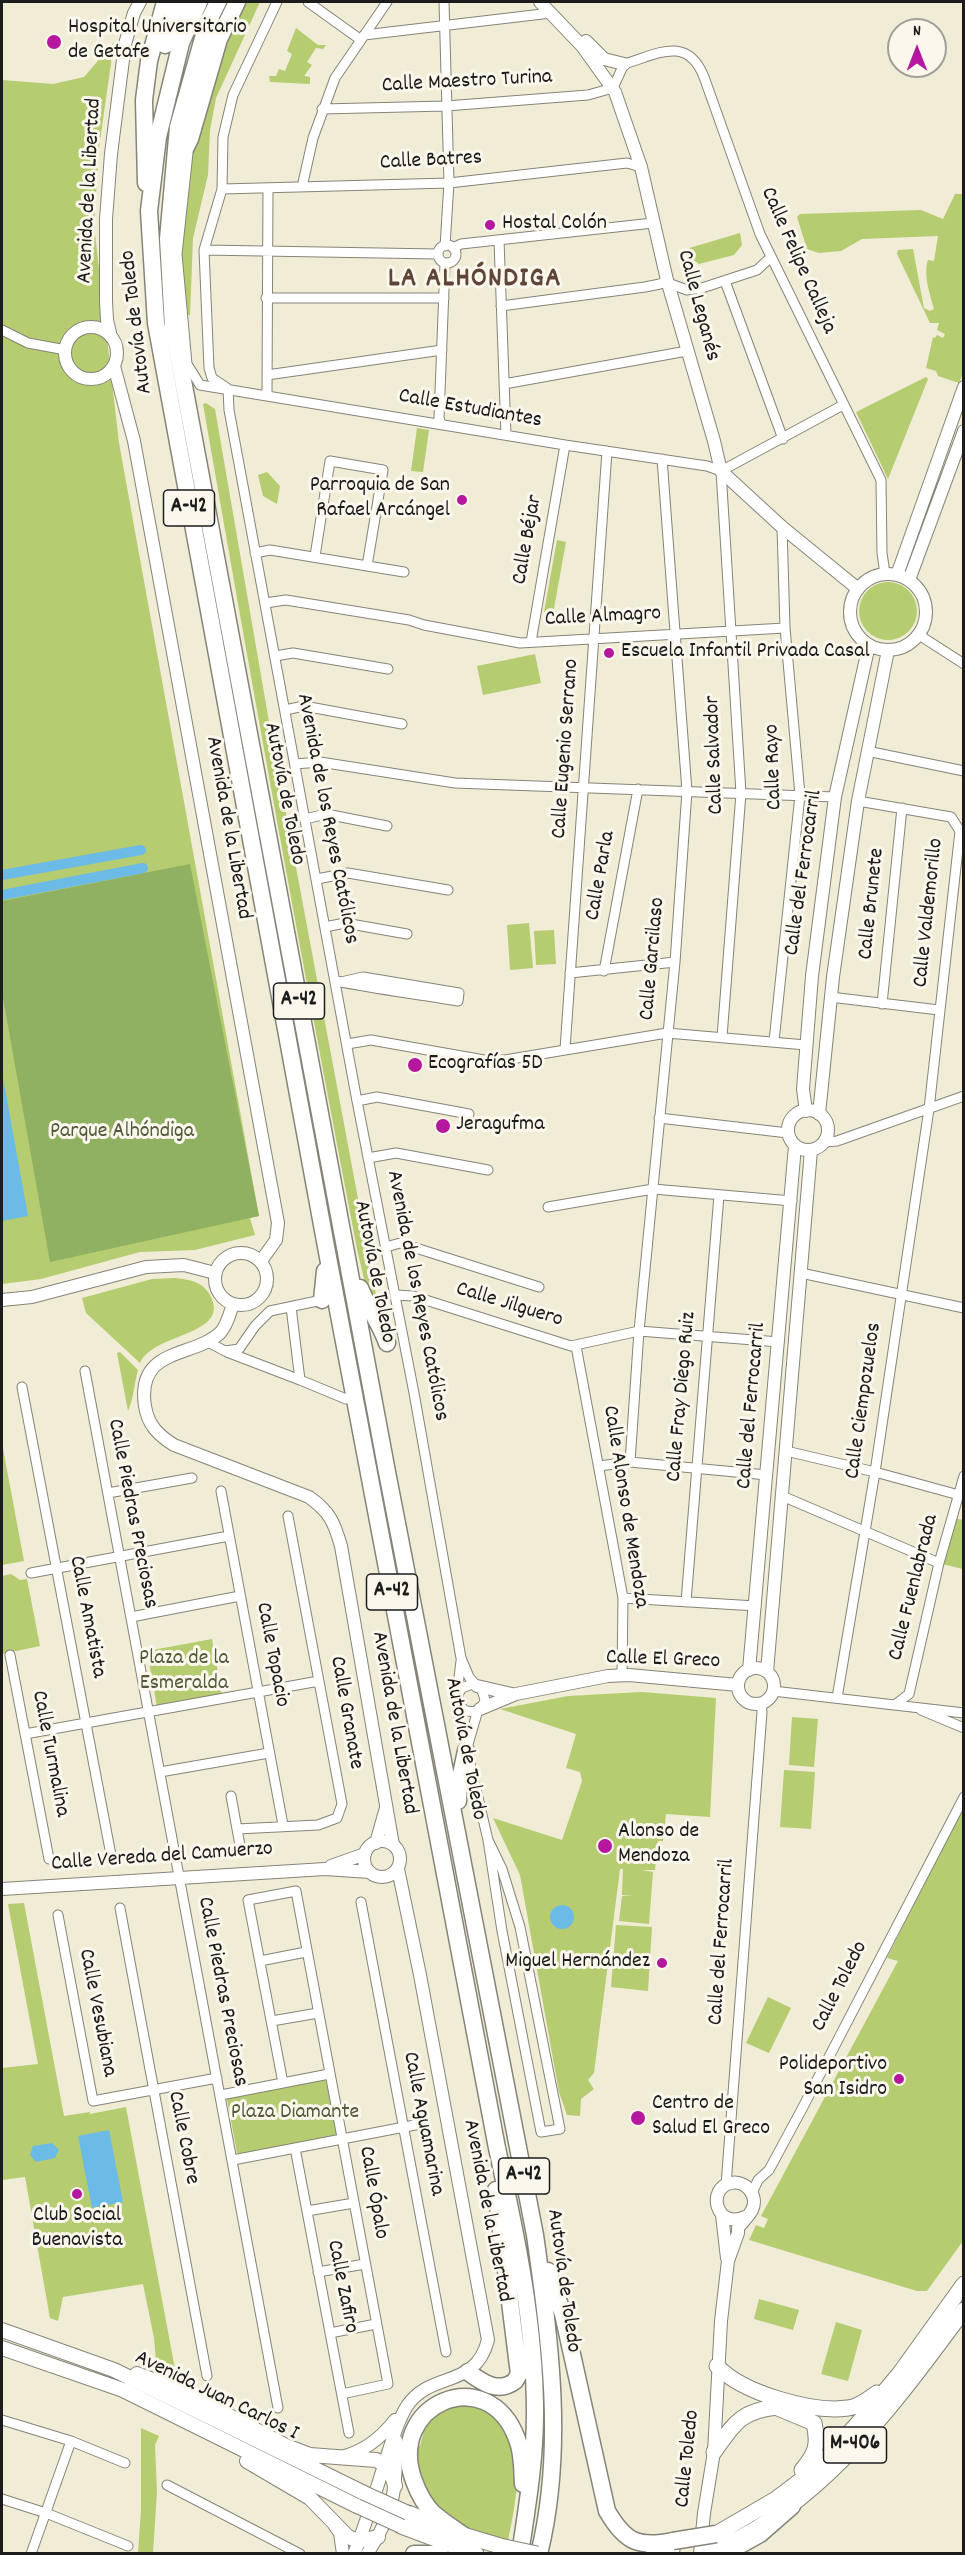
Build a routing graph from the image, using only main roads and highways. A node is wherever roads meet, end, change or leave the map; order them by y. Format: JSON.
{"nodes":[{"id":1,"x":165,"y":2,"type":"edge"},
{"id":2,"x":182,"y":2,"type":"edge"},
{"id":3,"x":199,"y":2,"type":"edge"},
{"id":4,"x":218,"y":2,"type":"edge"},
{"id":5,"x":237,"y":2,"type":"edge"},
{"id":6,"x":144,"y":161,"type":"junction"},
{"id":7,"x":175,"y":170,"type":"junction"},
{"id":8,"x":149,"y":211,"type":"junction"},
{"id":9,"x":347,"y":1250,"type":"junction"},
{"id":10,"x":327,"y":1252,"type":"junction"},
{"id":11,"x":322,"y":1300,"type":"road end"},
{"id":12,"x":387,"y":1343,"type":"dead end"},
{"id":13,"x":346,"y":1399,"type":"road end"},
{"id":14,"x":385,"y":1410,"type":"dead end"},
{"id":15,"x":365,"y":1449,"type":"junction"},
{"id":16,"x":387,"y":1472,"type":"junction"},
{"id":17,"x":466,"y":1751,"type":"road end"},
{"id":18,"x":457,"y":1828,"type":"junction"},
{"id":19,"x":497,"y":2148,"type":"junction"},
{"id":20,"x":535,"y":2235,"type":"junction"},
{"id":21,"x":963,"y":2284,"type":"edge"},
{"id":22,"x":963,"y":2310,"type":"edge"},
{"id":23,"x":2,"y":2330,"type":"edge"},
{"id":24,"x":2,"y":2348,"type":"edge"},
{"id":25,"x":85,"y":2358,"type":"junction"},
{"id":26,"x":468,"y":2372,"type":"road end"},
{"id":27,"x":900,"y":2373,"type":"junction"},
{"id":28,"x":123,"y":2390,"type":"junction"},
{"id":29,"x":777,"y":2407,"type":"junction"},
{"id":30,"x":714,"y":2452,"type":"road end"},
{"id":31,"x":395,"y":2486,"type":"road end"},
{"id":32,"x":361,"y":2499,"type":"junction"},
{"id":33,"x":776,"y":2499,"type":"junction"},
{"id":34,"x":792,"y":2506,"type":"joint"},
{"id":35,"x":526,"y":2515,"type":"junction"},
{"id":36,"x":404,"y":2519,"type":"junction"},
{"id":37,"x":545,"y":2527,"type":"junction"},
{"id":38,"x":463,"y":2535,"type":"junction"},
{"id":39,"x":378,"y":2536,"type":"road end"},
{"id":40,"x":672,"y":2545,"type":"junction"},
{"id":41,"x":719,"y":2545,"type":"edge"},
{"id":42,"x":360,"y":2549,"type":"edge"},
{"id":43,"x":414,"y":2553,"type":"edge"},
{"id":44,"x":440,"y":2553,"type":"edge"},
{"id":45,"x":476,"y":2553,"type":"edge"},
{"id":46,"x":520,"y":2553,"type":"edge"},
{"id":47,"x":538,"y":2553,"type":"edge"},
{"id":48,"x":547,"y":2553,"type":"edge"},
{"id":49,"x":653,"y":2553,"type":"edge"},
{"id":50,"x":702,"y":2553,"type":"edge"}],
"edges":[{"from":1,"to":6,"type":"highway"},
{"from":2,"to":6,"type":"highway"},
{"from":3,"to":8,"type":"highway","name":"Autovía de Toledo","number":"A-42"},
{"from":4,"to":7,"type":"highway","name":"Autovía de Toledo","number":"A-42"},
{"from":5,"to":7,"type":"highway"},
{"from":6,"to":8,"type":"highway"},
{"from":7,"to":9,"type":"highway","name":"Autovía de Toledo","number":"A-42"},
{"from":8,"to":10,"type":"highway","name":"Autovía de Toledo","number":"A-42"},
{"from":9,"to":12,"type":"highway"},
{"from":9,"to":16,"type":"highway","name":"Autovía de Toledo","number":"A-42"},
{"from":10,"to":11,"type":"highway"},
{"from":10,"to":15,"type":"highway","name":"Autovía de Toledo","number":"A-42"},
{"from":13,"to":15,"type":"highway"},
{"from":14,"to":16,"type":"highway"},
{"from":15,"to":19,"type":"highway","name":"Autovía de Toledo","number":"A-42"},
{"from":16,"to":18,"type":"highway","name":"Autovía de Toledo","number":"A-42"},
{"from":17,"to":18,"type":"highway"},
{"from":18,"to":20,"type":"highway","name":"Autovía de Toledo","number":"A-42"},
{"from":19,"to":26,"type":"highway"},
{"from":19,"to":35,"type":"highway","name":"Autovía de Toledo","number":"A-42"},
{"from":20,"to":37,"type":"highway","name":"Autovía de Toledo","number":"A-42"},
{"from":20,"to":40,"type":"highway"},
{"from":21,"to":27,"type":"highway","number":"M-406"},
{"from":22,"to":34,"type":"highway","number":"M-406"},
{"from":23,"to":25,"type":"main road","name":"Avenida Juan Carlos I"},
{"from":24,"to":28,"type":"main road","name":"Avenida Juan Carlos I"},
{"from":25,"to":31,"type":"main road"},
{"from":25,"to":32,"type":"main road","name":"Avenida Juan Carlos I"},
{"from":27,"to":29,"type":"highway"},
{"from":27,"to":33,"type":"highway","number":"M-406"},
{"from":28,"to":32,"type":"main road","name":"Avenida Juan Carlos I"},
{"from":28,"to":42,"type":"main road"},
{"from":29,"to":30,"type":"highway"},
{"from":29,"to":33,"type":"highway"},
{"from":32,"to":36,"type":"main road","name":"Avenida Juan Carlos I","bridge":true},
{"from":33,"to":41,"type":"highway","number":"M-406"},
{"from":34,"to":41,"type":"highway"},
{"from":35,"to":38,"type":"highway"},
{"from":35,"to":46,"type":"highway","name":"Autovía de Toledo","number":"A-42"},
{"from":36,"to":38,"type":"highway"},
{"from":36,"to":45,"type":"highway"},
{"from":37,"to":47,"type":"highway","name":"Autovía de Toledo","number":"A-42"},
{"from":37,"to":48,"type":"highway"},
{"from":38,"to":47,"type":"highway","bridge":true},
{"from":39,"to":42,"type":"main road"},
{"from":40,"to":41,"type":"highway","bridge":true},
{"from":40,"to":49,"type":"highway"},
{"from":41,"to":50,"type":"highway","number":"M-406"},
{"from":43,"to":44,"type":"highway"}]}
